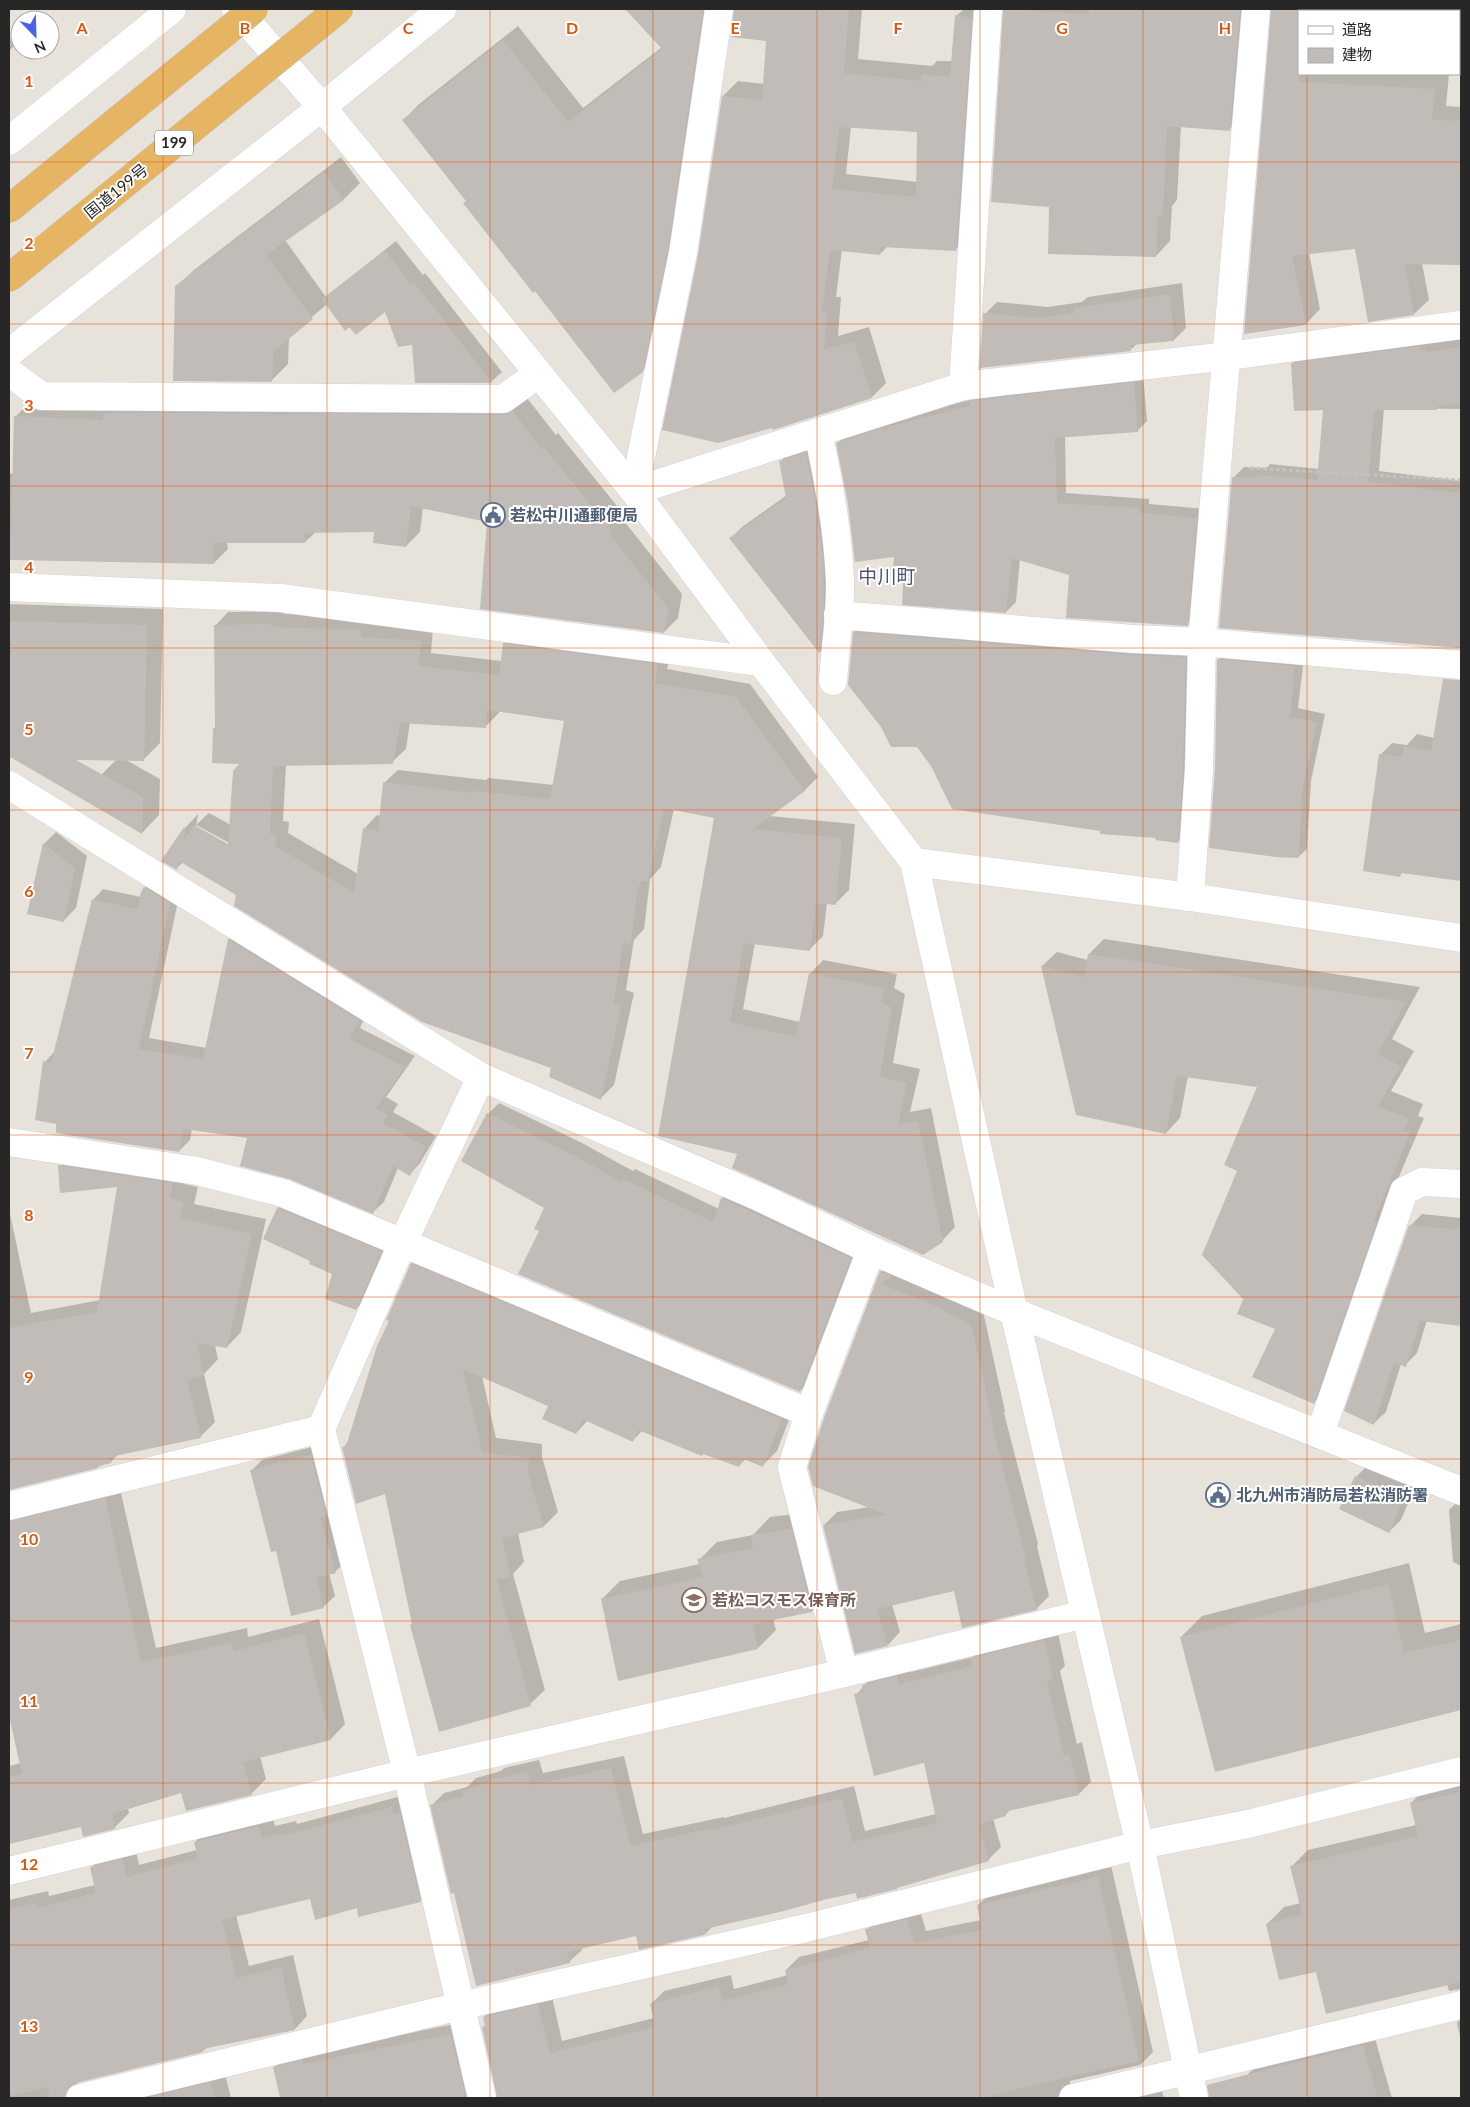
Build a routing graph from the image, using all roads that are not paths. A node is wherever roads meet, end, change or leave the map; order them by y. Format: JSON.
{"nodes":[{"id":1,"x":172,"y":9,"type":"edge"},
{"id":2,"x":236,"y":9,"type":"edge"},
{"id":3,"x":254,"y":9,"type":"edge"},
{"id":4,"x":339,"y":9,"type":"edge"},
{"id":5,"x":442,"y":9,"type":"edge"},
{"id":6,"x":719,"y":9,"type":"edge"},
{"id":7,"x":988,"y":9,"type":"edge"},
{"id":8,"x":1256,"y":9,"type":"edge"},
{"id":9,"x":322,"y":107,"type":"junction"},
{"id":10,"x":9,"y":141,"type":"edge"},
{"id":11,"x":9,"y":210,"type":"edge"},
{"id":12,"x":9,"y":278,"type":"edge"},
{"id":13,"x":1461,"y":325,"type":"edge"},
{"id":14,"x":9,"y":353,"type":"edge"},
{"id":15,"x":1228,"y":356,"type":"junction"},
{"id":16,"x":9,"y":372,"type":"edge"},
{"id":17,"x":538,"y":374,"type":"junction"},
{"id":18,"x":962,"y":386,"type":"junction"},
{"id":19,"x":818,"y":433,"type":"junction"},
{"id":20,"x":634,"y":491,"type":"junction"},
{"id":21,"x":9,"y":587,"type":"edge"},
{"id":22,"x":838,"y":615,"type":"junction"},
{"id":23,"x":1202,"y":642,"type":"junction"},
{"id":24,"x":761,"y":662,"type":"junction"},
{"id":25,"x":1461,"y":665,"type":"edge"},
{"id":26,"x":833,"y":681,"type":"dead end"},
{"id":27,"x":9,"y":785,"type":"edge"},
{"id":28,"x":914,"y":862,"type":"junction"},
{"id":29,"x":1190,"y":897,"type":"junction"},
{"id":30,"x":1461,"y":938,"type":"edge"},
{"id":31,"x":481,"y":1077,"type":"junction"},
{"id":32,"x":9,"y":1142,"type":"edge"},
{"id":33,"x":1461,"y":1184,"type":"edge"},
{"id":34,"x":403,"y":1242,"type":"junction"},
{"id":35,"x":871,"y":1250,"type":"junction"},
{"id":36,"x":1014,"y":1312,"type":"junction"},
{"id":37,"x":809,"y":1413,"type":"junction"},
{"id":38,"x":321,"y":1429,"type":"junction"},
{"id":39,"x":1320,"y":1434,"type":"junction"},
{"id":40,"x":1461,"y":1491,"type":"edge"},
{"id":41,"x":9,"y":1506,"type":"edge"},
{"id":42,"x":1085,"y":1614,"type":"junction"},
{"id":43,"x":844,"y":1673,"type":"junction"},
{"id":44,"x":1461,"y":1771,"type":"edge"},
{"id":45,"x":407,"y":1773,"type":"junction"},
{"id":46,"x":1140,"y":1845,"type":"junction"},
{"id":47,"x":9,"y":1871,"type":"edge"},
{"id":48,"x":1461,"y":2005,"type":"edge"},
{"id":49,"x":460,"y":2006,"type":"junction"},
{"id":50,"x":1187,"y":2070,"type":"junction"},
{"id":51,"x":80,"y":2098,"type":"edge"},
{"id":52,"x":482,"y":2098,"type":"edge"},
{"id":53,"x":1073,"y":2098,"type":"edge"},
{"id":54,"x":1194,"y":2098,"type":"edge"}],
"edges":[{"from":1,"to":10,"type":"street"},
{"from":2,"to":9,"type":"street"},
{"from":3,"to":11,"type":"highway","bridge":true},
{"from":4,"to":12,"type":"highway","name":"国道199号","number":"199","bridge":true},
{"from":5,"to":9,"type":"street"},
{"from":6,"to":20,"type":"street"},
{"from":7,"to":18,"type":"street"},
{"from":8,"to":15,"type":"street"},
{"from":9,"to":14,"type":"street"},
{"from":9,"to":17,"type":"street"},
{"from":13,"to":15,"type":"street"},
{"from":15,"to":18,"type":"street"},
{"from":15,"to":23,"type":"street"},
{"from":16,"to":17,"type":"street"},
{"from":17,"to":20,"type":"street"},
{"from":18,"to":19,"type":"street"},
{"from":19,"to":20,"type":"street"},
{"from":19,"to":22,"type":"street"},
{"from":20,"to":24,"type":"street"},
{"from":21,"to":24,"type":"street"},
{"from":22,"to":23,"type":"street"},
{"from":22,"to":26,"type":"street"},
{"from":23,"to":25,"type":"street"},
{"from":23,"to":29,"type":"street"},
{"from":24,"to":28,"type":"street"},
{"from":27,"to":31,"type":"street"},
{"from":28,"to":29,"type":"street"},
{"from":28,"to":36,"type":"street"},
{"from":29,"to":30,"type":"street"},
{"from":31,"to":34,"type":"street"},
{"from":31,"to":35,"type":"street"},
{"from":32,"to":34,"type":"street"},
{"from":33,"to":39,"type":"street"},
{"from":34,"to":37,"type":"street"},
{"from":34,"to":38,"type":"street"},
{"from":35,"to":36,"type":"street"},
{"from":35,"to":37,"type":"street"},
{"from":36,"to":39,"type":"street"},
{"from":36,"to":42,"type":"street"},
{"from":37,"to":43,"type":"street"},
{"from":38,"to":41,"type":"street"},
{"from":38,"to":45,"type":"street"},
{"from":39,"to":40,"type":"street"},
{"from":42,"to":43,"type":"street"},
{"from":42,"to":46,"type":"street"},
{"from":43,"to":45,"type":"street"},
{"from":44,"to":46,"type":"street"},
{"from":45,"to":47,"type":"street"},
{"from":45,"to":49,"type":"street"},
{"from":46,"to":49,"type":"street"},
{"from":46,"to":50,"type":"street"},
{"from":48,"to":50,"type":"street"},
{"from":49,"to":51,"type":"street"},
{"from":49,"to":52,"type":"street"},
{"from":50,"to":53,"type":"street"},
{"from":50,"to":54,"type":"street"}]}
